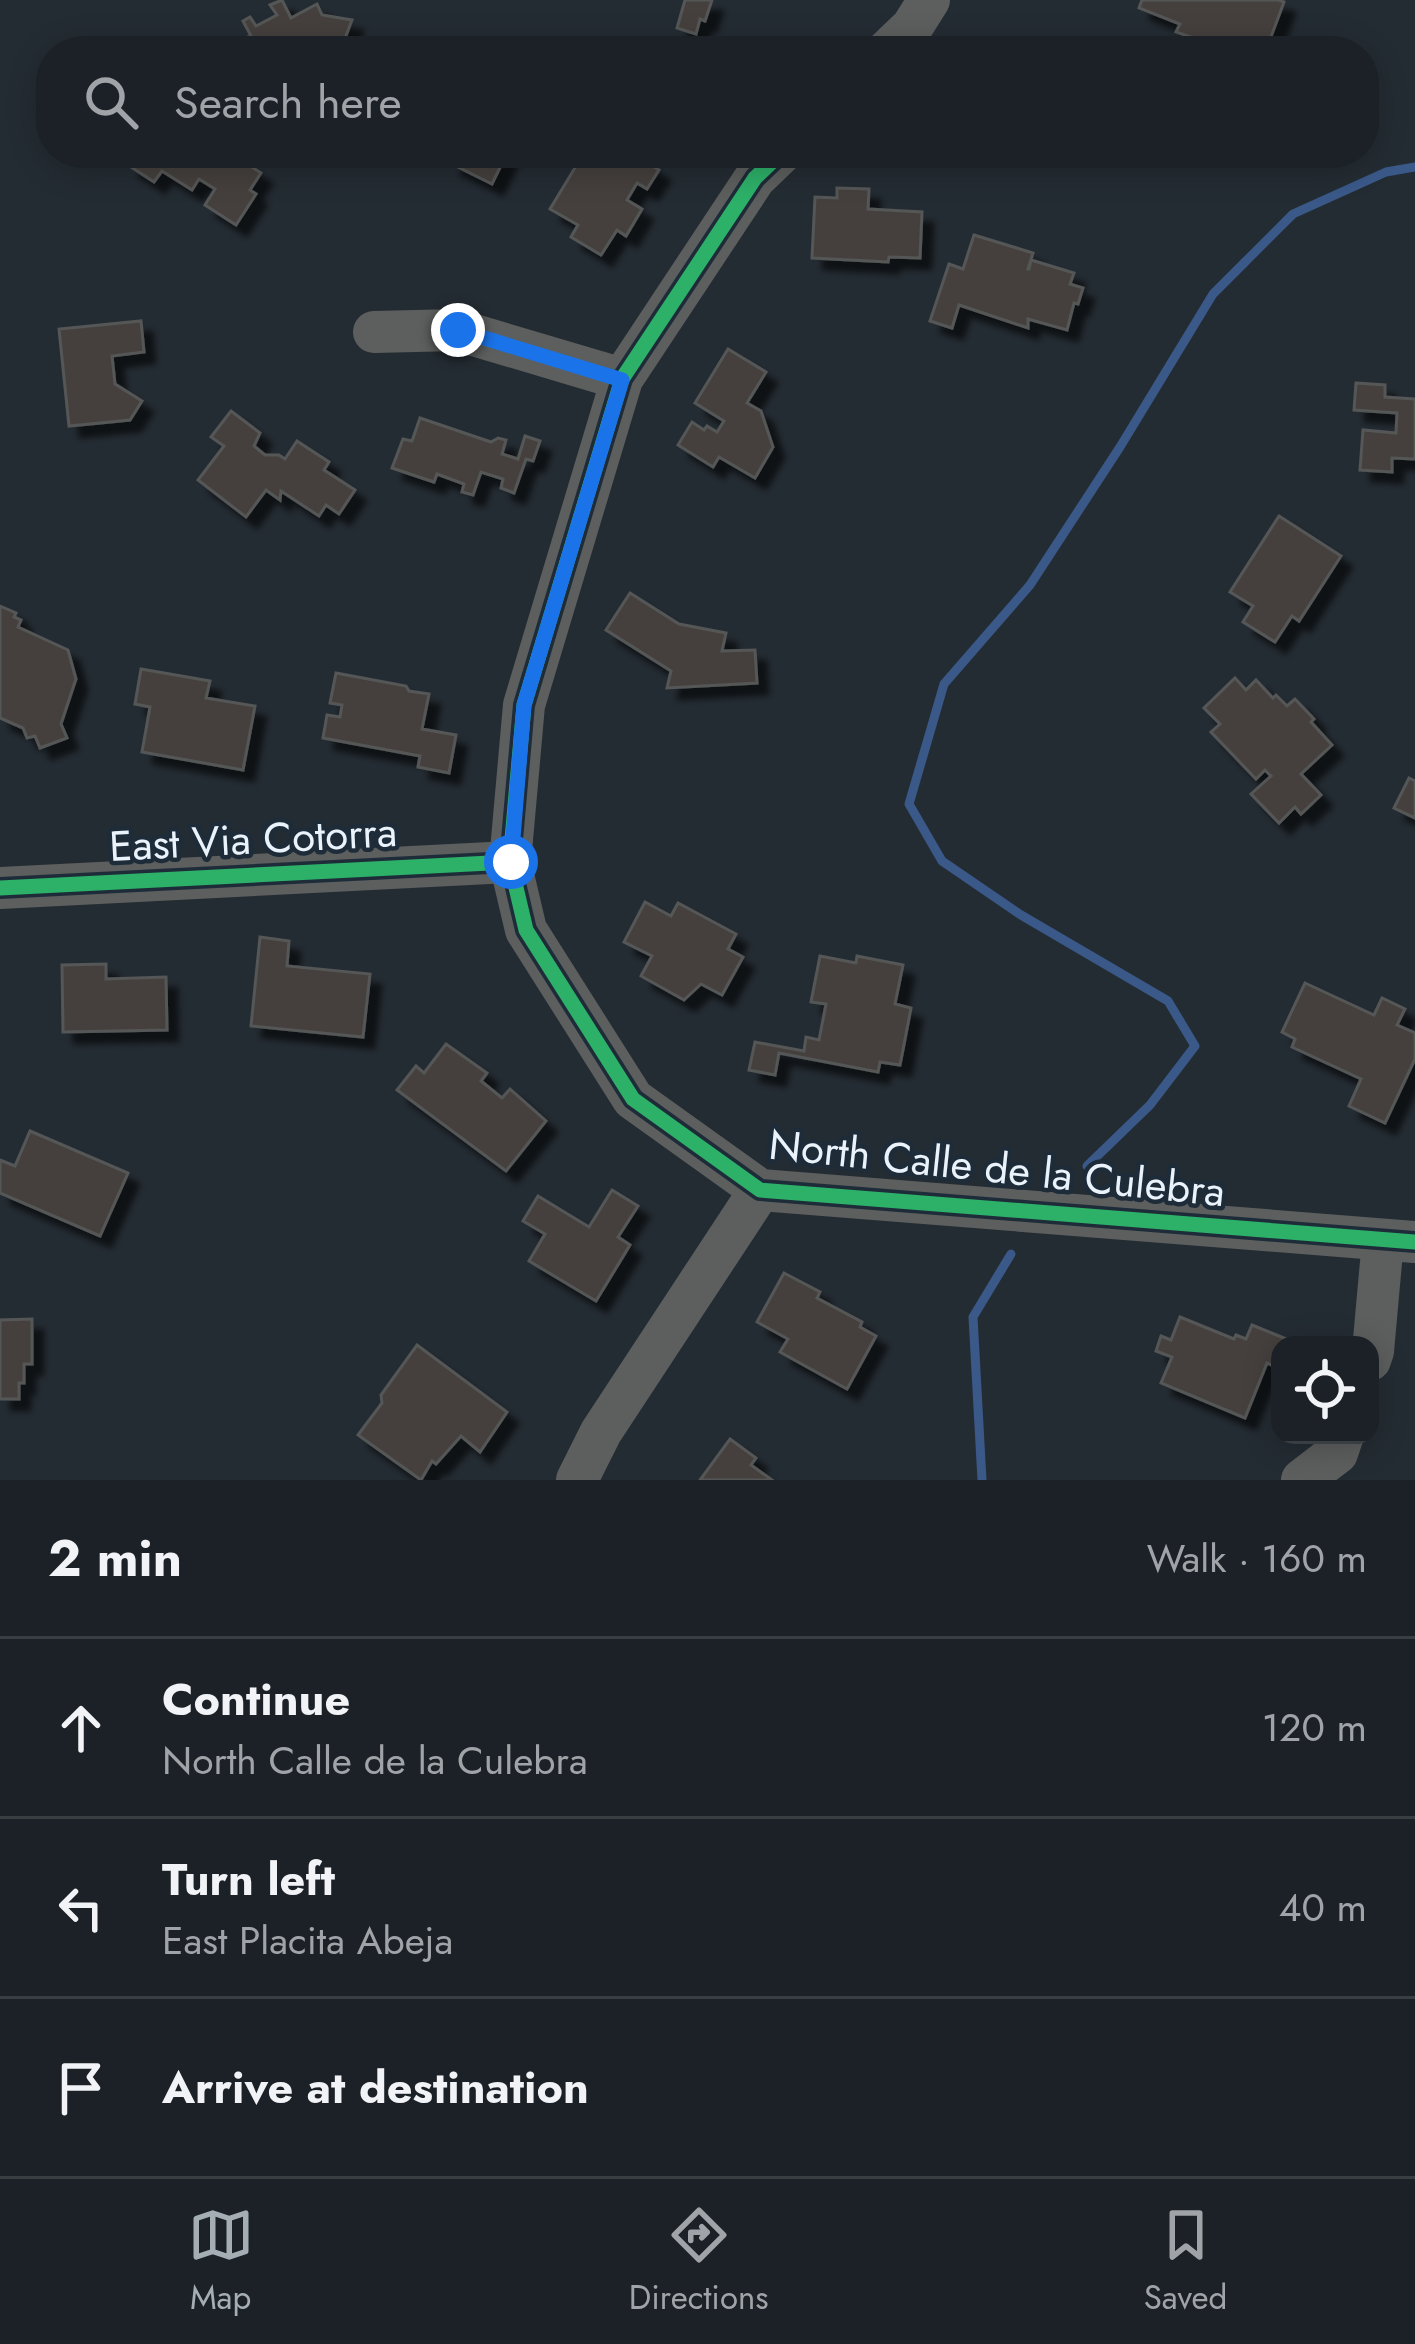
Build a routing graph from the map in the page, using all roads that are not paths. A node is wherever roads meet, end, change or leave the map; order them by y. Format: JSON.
{"nodes":[{"id":1,"x":765,"y":168,"type":"edge"},
{"id":2,"x":374,"y":332,"type":"dead end"},
{"id":3,"x":622,"y":380,"type":"junction"},
{"id":4,"x":511,"y":862,"type":"junction"},
{"id":5,"x":0,"y":888,"type":"edge"},
{"id":6,"x":760,"y":1190,"type":"junction"},
{"id":7,"x":1399,"y":1241,"type":"edge"},
{"id":8,"x":1377,"y":1336,"type":"edge"},
{"id":9,"x":1340,"y":1444,"type":"edge"},
{"id":10,"x":577,"y":1480,"type":"edge"},
{"id":11,"x":1302,"y":1480,"type":"edge"}],
"edges":[{"from":1,"to":3,"type":"street","name":"North Calle de la Culebra"},
{"from":2,"to":3,"type":"street"},
{"from":3,"to":4,"type":"street","name":"North Calle de la Culebra"},
{"from":4,"to":5,"type":"street","name":"East Via Cotorra"},
{"from":4,"to":6,"type":"street","name":"North Calle de la Culebra"},
{"from":6,"to":7,"type":"street","name":"North Calle de la Culebra"},
{"from":6,"to":10,"type":"street"},
{"from":7,"to":8,"type":"street"},
{"from":9,"to":11,"type":"street"}]}
